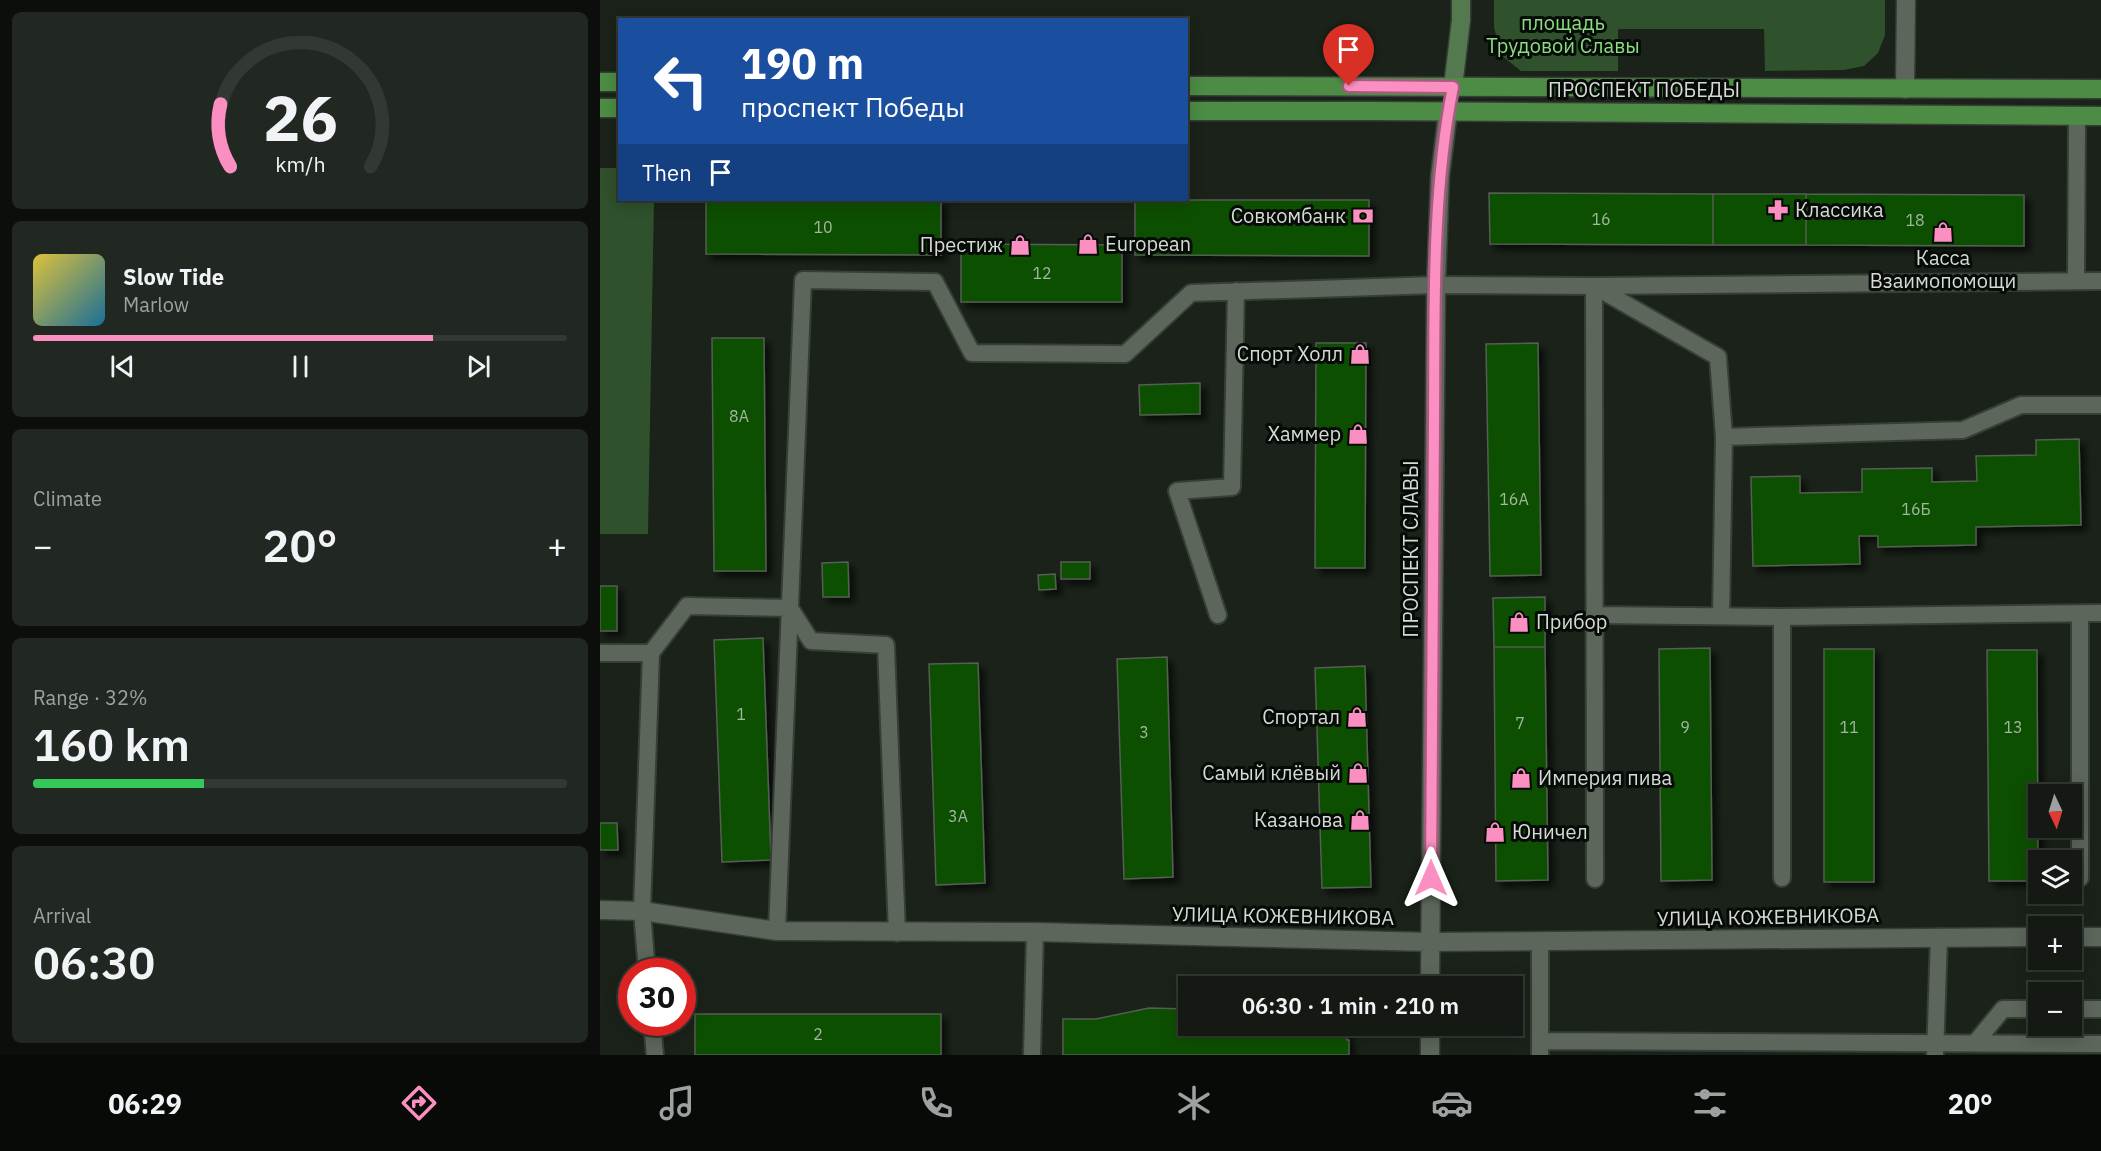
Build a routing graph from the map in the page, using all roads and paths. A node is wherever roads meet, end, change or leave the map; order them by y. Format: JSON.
{"nodes":[{"id":1,"x":1461,"y":0,"type":"edge"},
{"id":2,"x":1906,"y":0,"type":"edge"},
{"id":3,"x":600,"y":82,"type":"edge"},
{"id":4,"x":618,"y":82,"type":"edge"},
{"id":5,"x":1188,"y":86,"type":"edge"},
{"id":6,"x":1453,"y":87,"type":"junction"},
{"id":7,"x":1905,"y":89,"type":"junction"},
{"id":8,"x":2101,"y":89,"type":"edge"},
{"id":9,"x":600,"y":108,"type":"edge"},
{"id":10,"x":618,"y":108,"type":"edge"},
{"id":11,"x":1188,"y":111,"type":"edge"},
{"id":12,"x":1448,"y":112,"type":"junction"},
{"id":13,"x":1905,"y":114,"type":"junction"},
{"id":14,"x":2077,"y":116,"type":"junction"},
{"id":15,"x":2101,"y":116,"type":"edge"},
{"id":16,"x":2076,"y":281,"type":"junction"},
{"id":17,"x":2101,"y":281,"type":"edge"},
{"id":18,"x":1436,"y":285,"type":"junction"},
{"id":19,"x":1594,"y":286,"type":"junction"},
{"id":20,"x":1236,"y":291,"type":"junction"},
{"id":21,"x":2101,"y":405,"type":"edge"},
{"id":22,"x":1724,"y":437,"type":"junction"},
{"id":23,"x":790,"y":608,"type":"junction"},
{"id":24,"x":2101,"y":613,"type":"edge"},
{"id":25,"x":2080,"y":614,"type":"junction"},
{"id":26,"x":1218,"y":615,"type":"dead end"},
{"id":27,"x":1594,"y":615,"type":"junction"},
{"id":28,"x":1721,"y":616,"type":"junction"},
{"id":29,"x":1782,"y":617,"type":"junction"},
{"id":30,"x":600,"y":653,"type":"edge"},
{"id":31,"x":651,"y":653,"type":"junction"},
{"id":32,"x":2080,"y":850,"type":"edge"},
{"id":33,"x":1782,"y":878,"type":"dead end"},
{"id":34,"x":1595,"y":879,"type":"dead end"},
{"id":35,"x":600,"y":910,"type":"edge"},
{"id":36,"x":642,"y":911,"type":"junction"},
{"id":37,"x":777,"y":931,"type":"junction"},
{"id":38,"x":1035,"y":932,"type":"junction"},
{"id":39,"x":897,"y":933,"type":"junction"},
{"id":40,"x":1939,"y":937,"type":"junction"},
{"id":41,"x":2028,"y":937,"type":"edge"},
{"id":42,"x":2082,"y":937,"type":"edge"},
{"id":43,"x":2101,"y":937,"type":"edge"},
{"id":44,"x":1430,"y":942,"type":"junction"},
{"id":45,"x":1540,"y":942,"type":"junction"},
{"id":46,"x":646,"y":958,"type":"edge"},
{"id":47,"x":1430,"y":976,"type":"edge"},
{"id":48,"x":2028,"y":1009,"type":"edge"},
{"id":49,"x":2082,"y":1009,"type":"edge"},
{"id":50,"x":2101,"y":1009,"type":"edge"},
{"id":51,"x":653,"y":1036,"type":"edge"},
{"id":52,"x":1430,"y":1036,"type":"edge"},
{"id":53,"x":1975,"y":1043,"type":"junction"},
{"id":54,"x":2101,"y":1044,"type":"edge"},
{"id":55,"x":1540,"y":1048,"type":"edge"},
{"id":56,"x":1935,"y":1049,"type":"edge"},
{"id":57,"x":655,"y":1055,"type":"edge"},
{"id":58,"x":1032,"y":1055,"type":"edge"},
{"id":59,"x":1430,"y":1055,"type":"edge"}],
"edges":[{"from":1,"to":6,"type":"main road"},
{"from":2,"to":7,"type":"street"},
{"from":3,"to":4,"type":"main road"},
{"from":5,"to":6,"type":"main road","name":"ПРОСПЕКТ ПОБЕДЫ"},
{"from":6,"to":7,"type":"main road","name":"ПРОСПЕКТ ПОБЕДЫ"},
{"from":6,"to":12,"type":"main road"},
{"from":7,"to":8,"type":"main road","name":"ПРОСПЕКТ ПОБЕДЫ"},
{"from":7,"to":13,"type":"main road"},
{"from":9,"to":10,"type":"main road"},
{"from":11,"to":12,"type":"main road","name":"ПРОСПЕКТ ПОБЕДЫ"},
{"from":12,"to":13,"type":"main road","name":"ПРОСПЕКТ ПОБЕДЫ"},
{"from":12,"to":18,"type":"street","name":"ПРОСПЕКТ СЛАВЫ"},
{"from":13,"to":14,"type":"main road","name":"ПРОСПЕКТ ПОБЕДЫ"},
{"from":14,"to":15,"type":"main road","name":"ПРОСПЕКТ ПОБЕДЫ"},
{"from":14,"to":16,"type":"lane"},
{"from":16,"to":17,"type":"lane"},
{"from":16,"to":19,"type":"lane"},
{"from":18,"to":19,"type":"lane"},
{"from":18,"to":20,"type":"lane"},
{"from":18,"to":44,"type":"street","name":"ПРОСПЕКТ СЛАВЫ"},
{"from":19,"to":22,"type":"lane"},
{"from":19,"to":27,"type":"lane"},
{"from":20,"to":23,"type":"lane"},
{"from":20,"to":26,"type":"lane"},
{"from":21,"to":22,"type":"lane"},
{"from":22,"to":28,"type":"lane"},
{"from":23,"to":31,"type":"lane"},
{"from":23,"to":37,"type":"lane"},
{"from":23,"to":39,"type":"lane"},
{"from":24,"to":25,"type":"lane"},
{"from":25,"to":29,"type":"lane"},
{"from":25,"to":32,"type":"lane"},
{"from":27,"to":28,"type":"lane"},
{"from":27,"to":34,"type":"lane"},
{"from":28,"to":29,"type":"lane"},
{"from":29,"to":33,"type":"lane"},
{"from":30,"to":31,"type":"lane"},
{"from":31,"to":36,"type":"lane"},
{"from":35,"to":36,"type":"street","name":"УЛИЦА КОЖЕВНИКОВА"},
{"from":36,"to":37,"type":"street","name":"УЛИЦА КОЖЕВНИКОВА"},
{"from":36,"to":46,"type":"lane"},
{"from":37,"to":39,"type":"street","name":"УЛИЦА КОЖЕВНИКОВА"},
{"from":38,"to":39,"type":"street","name":"УЛИЦА КОЖЕВНИКОВА"},
{"from":38,"to":44,"type":"street","name":"УЛИЦА КОЖЕВНИКОВА"},
{"from":38,"to":58,"type":"lane"},
{"from":40,"to":41,"type":"street","name":"УЛИЦА КОЖЕВНИКОВА"},
{"from":40,"to":45,"type":"street","name":"УЛИЦА КОЖЕВНИКОВА"},
{"from":40,"to":56,"type":"lane"},
{"from":42,"to":43,"type":"street"},
{"from":44,"to":45,"type":"street","name":"УЛИЦА КОЖЕВНИКОВА"},
{"from":44,"to":47,"type":"street","name":"ПРОСПЕКТ СЛАВЫ"},
{"from":45,"to":55,"type":"lane"},
{"from":48,"to":53,"type":"lane"},
{"from":49,"to":50,"type":"lane"},
{"from":51,"to":57,"type":"lane"},
{"from":52,"to":59,"type":"street"},
{"from":53,"to":54,"type":"lane"},
{"from":53,"to":56,"type":"lane"},
{"from":55,"to":56,"type":"lane"}]}
